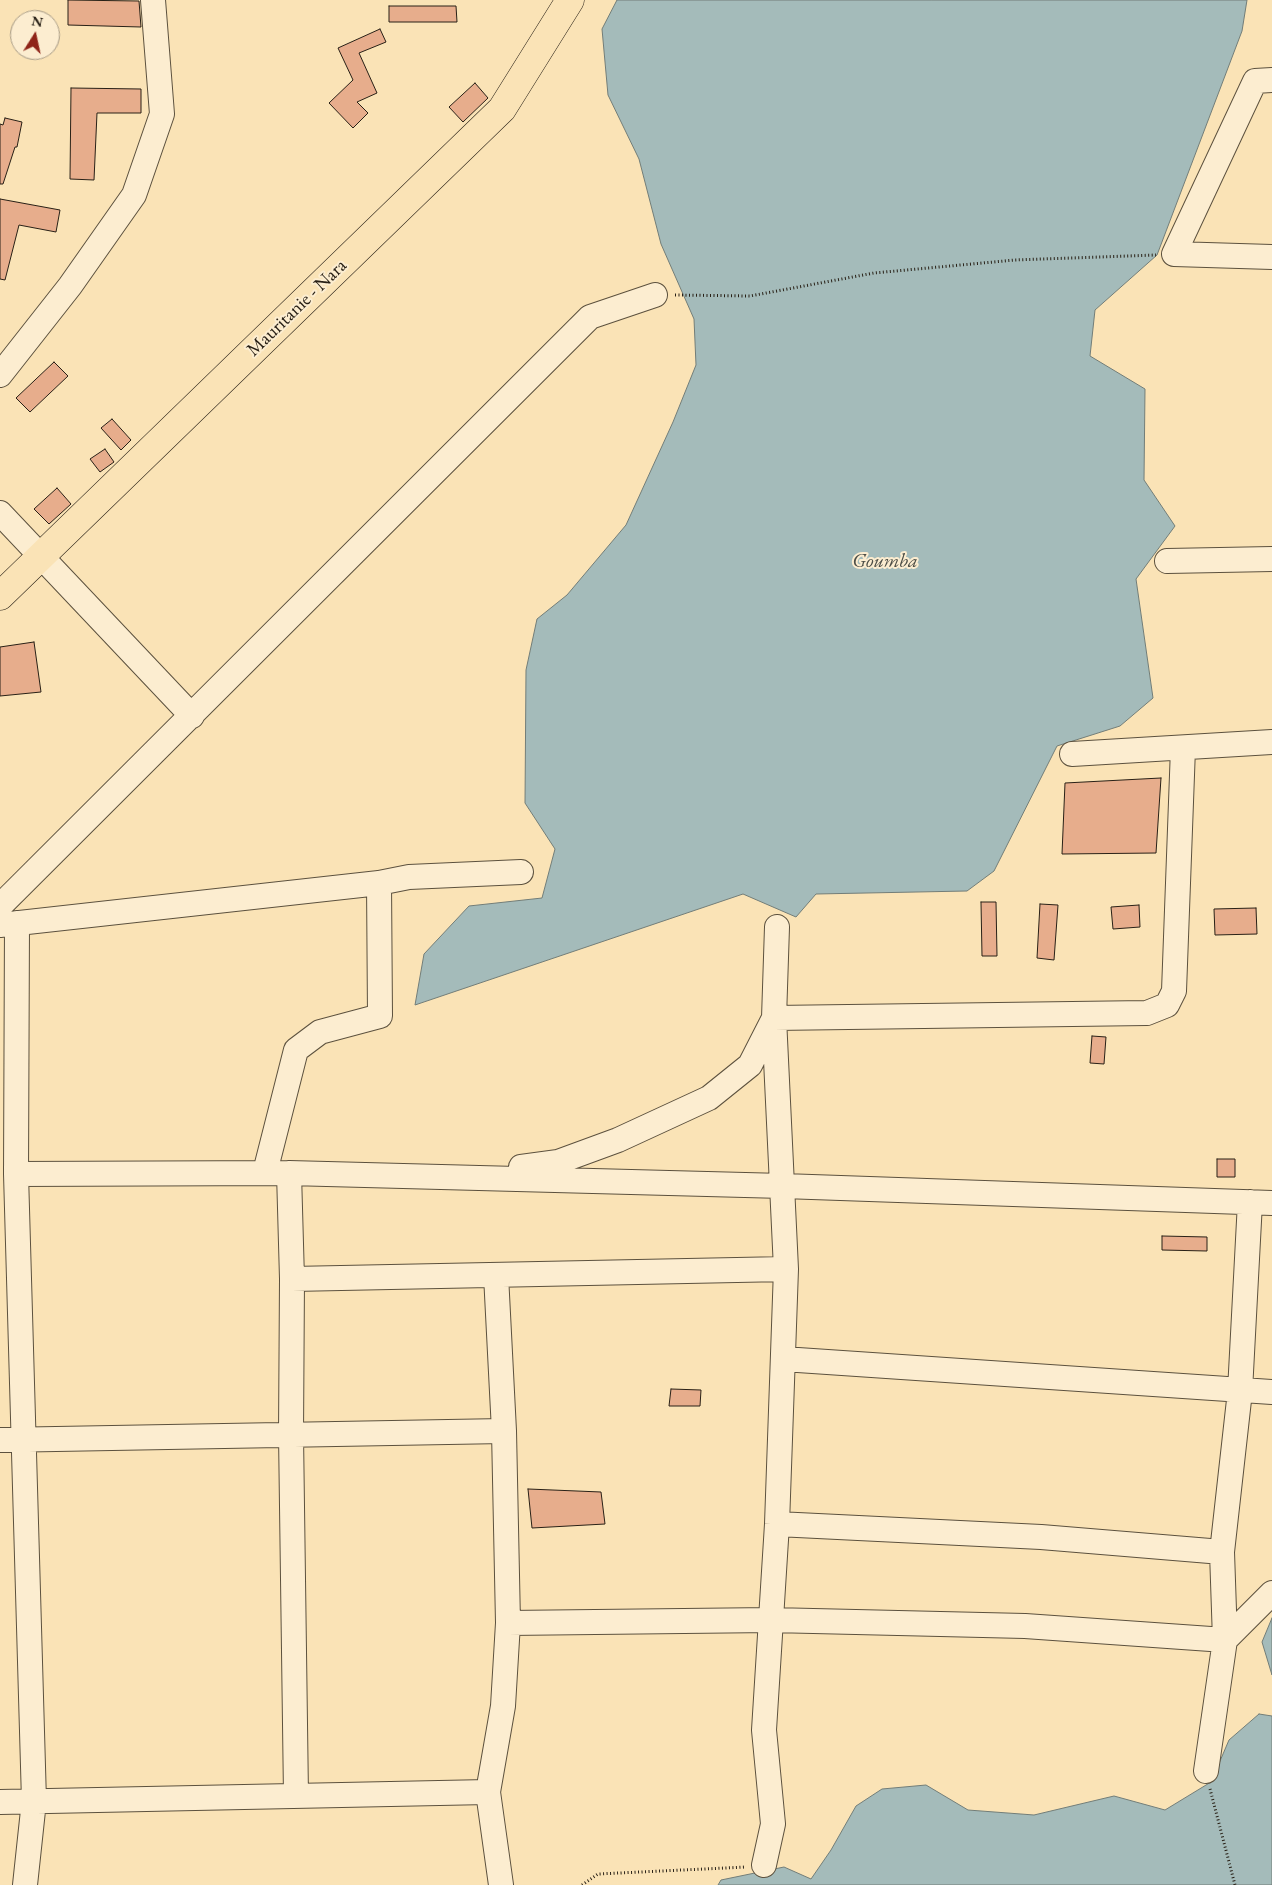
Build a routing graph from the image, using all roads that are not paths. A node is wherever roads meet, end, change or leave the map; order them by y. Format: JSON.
{"nodes":[{"id":1,"x":153,"y":0,"type":"edge"},
{"id":2,"x":570,"y":0,"type":"edge"},
{"id":3,"x":1272,"y":80,"type":"edge"},
{"id":4,"x":1272,"y":257,"type":"edge"},
{"id":5,"x":655,"y":294,"type":"road end"},
{"id":6,"x":0,"y":375,"type":"edge"},
{"id":7,"x":0,"y":513,"type":"edge"},
{"id":8,"x":41,"y":557,"type":"junction"},
{"id":9,"x":1272,"y":559,"type":"edge"},
{"id":10,"x":1167,"y":561,"type":"dead end"},
{"id":11,"x":0,"y":596,"type":"edge"},
{"id":12,"x":192,"y":716,"type":"junction"},
{"id":13,"x":1272,"y":742,"type":"edge"},
{"id":14,"x":1183,"y":748,"type":"junction"},
{"id":15,"x":1072,"y":754,"type":"dead end"},
{"id":16,"x":521,"y":872,"type":"dead end"},
{"id":17,"x":379,"y":883,"type":"junction"},
{"id":18,"x":0,"y":906,"type":"edge"},
{"id":19,"x":9,"y":924,"type":"edge"},
{"id":20,"x":777,"y":927,"type":"dead end"},
{"id":21,"x":774,"y":1018,"type":"junction"},
{"id":22,"x":10,"y":1161,"type":"edge"},
{"id":23,"x":265,"y":1172,"type":"junction"},
{"id":24,"x":289,"y":1172,"type":"junction"},
{"id":25,"x":454,"y":1177,"type":"junction"},
{"id":26,"x":783,"y":1186,"type":"junction"},
{"id":27,"x":1261,"y":1202,"type":"edge"},
{"id":28,"x":786,"y":1269,"type":"junction"},
{"id":29,"x":496,"y":1275,"type":"junction"},
{"id":30,"x":292,"y":1279,"type":"junction"},
{"id":31,"x":783,"y":1360,"type":"junction"},
{"id":32,"x":1240,"y":1391,"type":"junction"},
{"id":33,"x":1272,"y":1392,"type":"edge"},
{"id":34,"x":504,"y":1431,"type":"junction"},
{"id":35,"x":291,"y":1434,"type":"junction"},
{"id":36,"x":24,"y":1439,"type":"junction"},
{"id":37,"x":0,"y":1440,"type":"edge"},
{"id":38,"x":777,"y":1524,"type":"junction"},
{"id":39,"x":1222,"y":1552,"type":"junction"},
{"id":40,"x":1272,"y":1593,"type":"edge"},
{"id":41,"x":771,"y":1620,"type":"junction"},
{"id":42,"x":508,"y":1623,"type":"junction"},
{"id":43,"x":1225,"y":1640,"type":"junction"},
{"id":44,"x":1206,"y":1771,"type":"road end"},
{"id":45,"x":488,"y":1792,"type":"junction"},
{"id":46,"x":296,"y":1796,"type":"junction"},
{"id":47,"x":0,"y":1802,"type":"edge"},
{"id":48,"x":34,"y":1802,"type":"junction"},
{"id":49,"x":764,"y":1865,"type":"road end"},
{"id":50,"x":25,"y":1885,"type":"edge"},
{"id":51,"x":501,"y":1885,"type":"edge"}],
"edges":[{"from":1,"to":6,"type":"street"},
{"from":2,"to":8,"type":"main road","name":"Mauritanie - Nara"},
{"from":3,"to":4,"type":"street"},
{"from":5,"to":12,"type":"street"},
{"from":7,"to":8,"type":"street"},
{"from":8,"to":11,"type":"main road","name":"Mauritanie - Nara"},
{"from":8,"to":12,"type":"street"},
{"from":9,"to":10,"type":"street"},
{"from":12,"to":18,"type":"street"},
{"from":13,"to":14,"type":"street"},
{"from":14,"to":15,"type":"street"},
{"from":14,"to":21,"type":"street"},
{"from":16,"to":17,"type":"street"},
{"from":17,"to":19,"type":"street"},
{"from":17,"to":23,"type":"street"},
{"from":19,"to":22,"type":"street"},
{"from":20,"to":21,"type":"street"},
{"from":21,"to":25,"type":"street"},
{"from":21,"to":26,"type":"street"},
{"from":22,"to":23,"type":"street"},
{"from":22,"to":36,"type":"street"},
{"from":23,"to":24,"type":"street"},
{"from":24,"to":25,"type":"street"},
{"from":24,"to":30,"type":"street"},
{"from":25,"to":26,"type":"street"},
{"from":26,"to":27,"type":"street"},
{"from":26,"to":28,"type":"street"},
{"from":27,"to":32,"type":"street"},
{"from":28,"to":29,"type":"street"},
{"from":28,"to":31,"type":"street"},
{"from":29,"to":30,"type":"street"},
{"from":29,"to":34,"type":"street"},
{"from":30,"to":35,"type":"street"},
{"from":31,"to":32,"type":"street"},
{"from":31,"to":38,"type":"street"},
{"from":32,"to":33,"type":"street"},
{"from":32,"to":39,"type":"street"},
{"from":34,"to":35,"type":"street"},
{"from":34,"to":42,"type":"street"},
{"from":35,"to":36,"type":"street"},
{"from":35,"to":46,"type":"street"},
{"from":36,"to":37,"type":"street"},
{"from":36,"to":48,"type":"street"},
{"from":38,"to":39,"type":"street"},
{"from":38,"to":41,"type":"street"},
{"from":39,"to":43,"type":"street"},
{"from":40,"to":43,"type":"street"},
{"from":41,"to":42,"type":"street"},
{"from":41,"to":43,"type":"street"},
{"from":41,"to":49,"type":"street"},
{"from":42,"to":45,"type":"street"},
{"from":43,"to":44,"type":"street"},
{"from":45,"to":46,"type":"street"},
{"from":45,"to":51,"type":"street"},
{"from":46,"to":48,"type":"street"},
{"from":47,"to":48,"type":"street"},
{"from":48,"to":50,"type":"street"}]}
